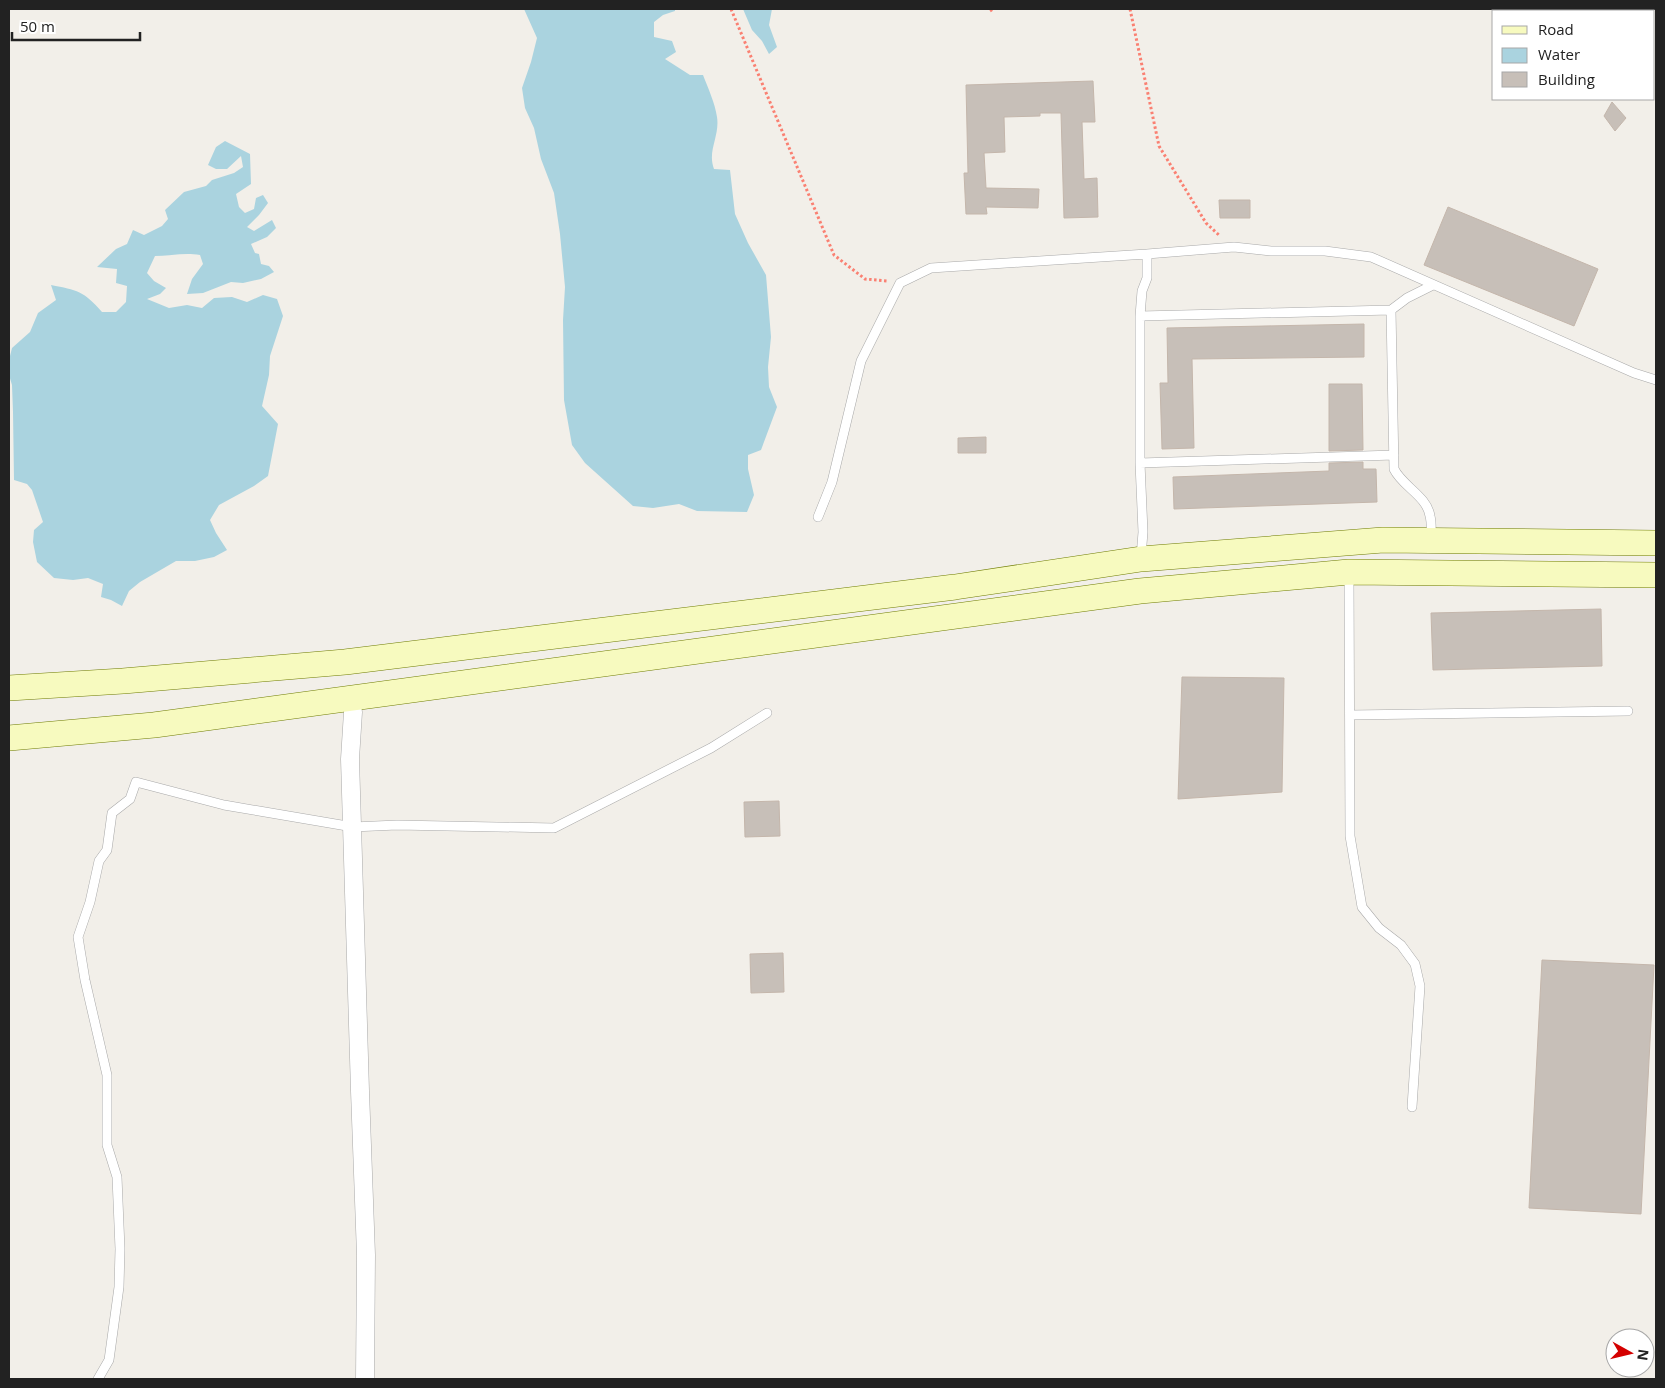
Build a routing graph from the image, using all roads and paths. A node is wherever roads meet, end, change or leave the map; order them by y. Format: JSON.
{"nodes":[{"id":1,"x":1130,"y":9,"type":"edge"},
{"id":2,"x":743,"y":39,"type":"dead end"},
{"id":3,"x":1234,"y":247,"type":"junction"},
{"id":4,"x":1147,"y":254,"type":"junction"},
{"id":5,"x":900,"y":283,"type":"junction"},
{"id":6,"x":1433,"y":285,"type":"junction"},
{"id":7,"x":1391,"y":310,"type":"junction"},
{"id":8,"x":1140,"y":316,"type":"junction"},
{"id":9,"x":1656,"y":380,"type":"edge"},
{"id":10,"x":1394,"y":455,"type":"junction"},
{"id":11,"x":1140,"y":464,"type":"junction"},
{"id":12,"x":818,"y":517,"type":"dead end"},
{"id":13,"x":1432,"y":541,"type":"junction"},
{"id":14,"x":1656,"y":543,"type":"edge"},
{"id":15,"x":1141,"y":559,"type":"junction"},
{"id":16,"x":1349,"y":572,"type":"junction"},
{"id":17,"x":1656,"y":575,"type":"edge"},
{"id":18,"x":9,"y":688,"type":"edge"},
{"id":19,"x":1628,"y":711,"type":"dead end"},
{"id":20,"x":353,"y":712,"type":"dead end"},
{"id":21,"x":766,"y":713,"type":"dead end"},
{"id":22,"x":1350,"y":715,"type":"junction"},
{"id":23,"x":9,"y":738,"type":"edge"},
{"id":24,"x":353,"y":827,"type":"junction"},
{"id":25,"x":1412,"y":1107,"type":"dead end"},
{"id":26,"x":98,"y":1379,"type":"edge"},
{"id":27,"x":365,"y":1379,"type":"edge"}],
"edges":[{"from":1,"to":3,"type":"path"},
{"from":2,"to":5,"type":"path"},
{"from":3,"to":4,"type":"lane"},
{"from":3,"to":6,"type":"lane"},
{"from":4,"to":5,"type":"lane"},
{"from":4,"to":8,"type":"lane"},
{"from":5,"to":12,"type":"lane"},
{"from":6,"to":7,"type":"lane"},
{"from":6,"to":9,"type":"lane"},
{"from":7,"to":8,"type":"lane"},
{"from":7,"to":10,"type":"lane"},
{"from":8,"to":11,"type":"lane"},
{"from":10,"to":11,"type":"lane"},
{"from":10,"to":13,"type":"lane"},
{"from":11,"to":15,"type":"lane"},
{"from":13,"to":14,"type":"main road"},
{"from":13,"to":15,"type":"main road"},
{"from":15,"to":18,"type":"main road"},
{"from":16,"to":17,"type":"main road"},
{"from":16,"to":22,"type":"lane"},
{"from":16,"to":23,"type":"main road"},
{"from":19,"to":22,"type":"lane"},
{"from":20,"to":24,"type":"street"},
{"from":21,"to":24,"type":"lane"},
{"from":22,"to":25,"type":"lane"},
{"from":24,"to":26,"type":"lane"},
{"from":24,"to":27,"type":"street"}]}
